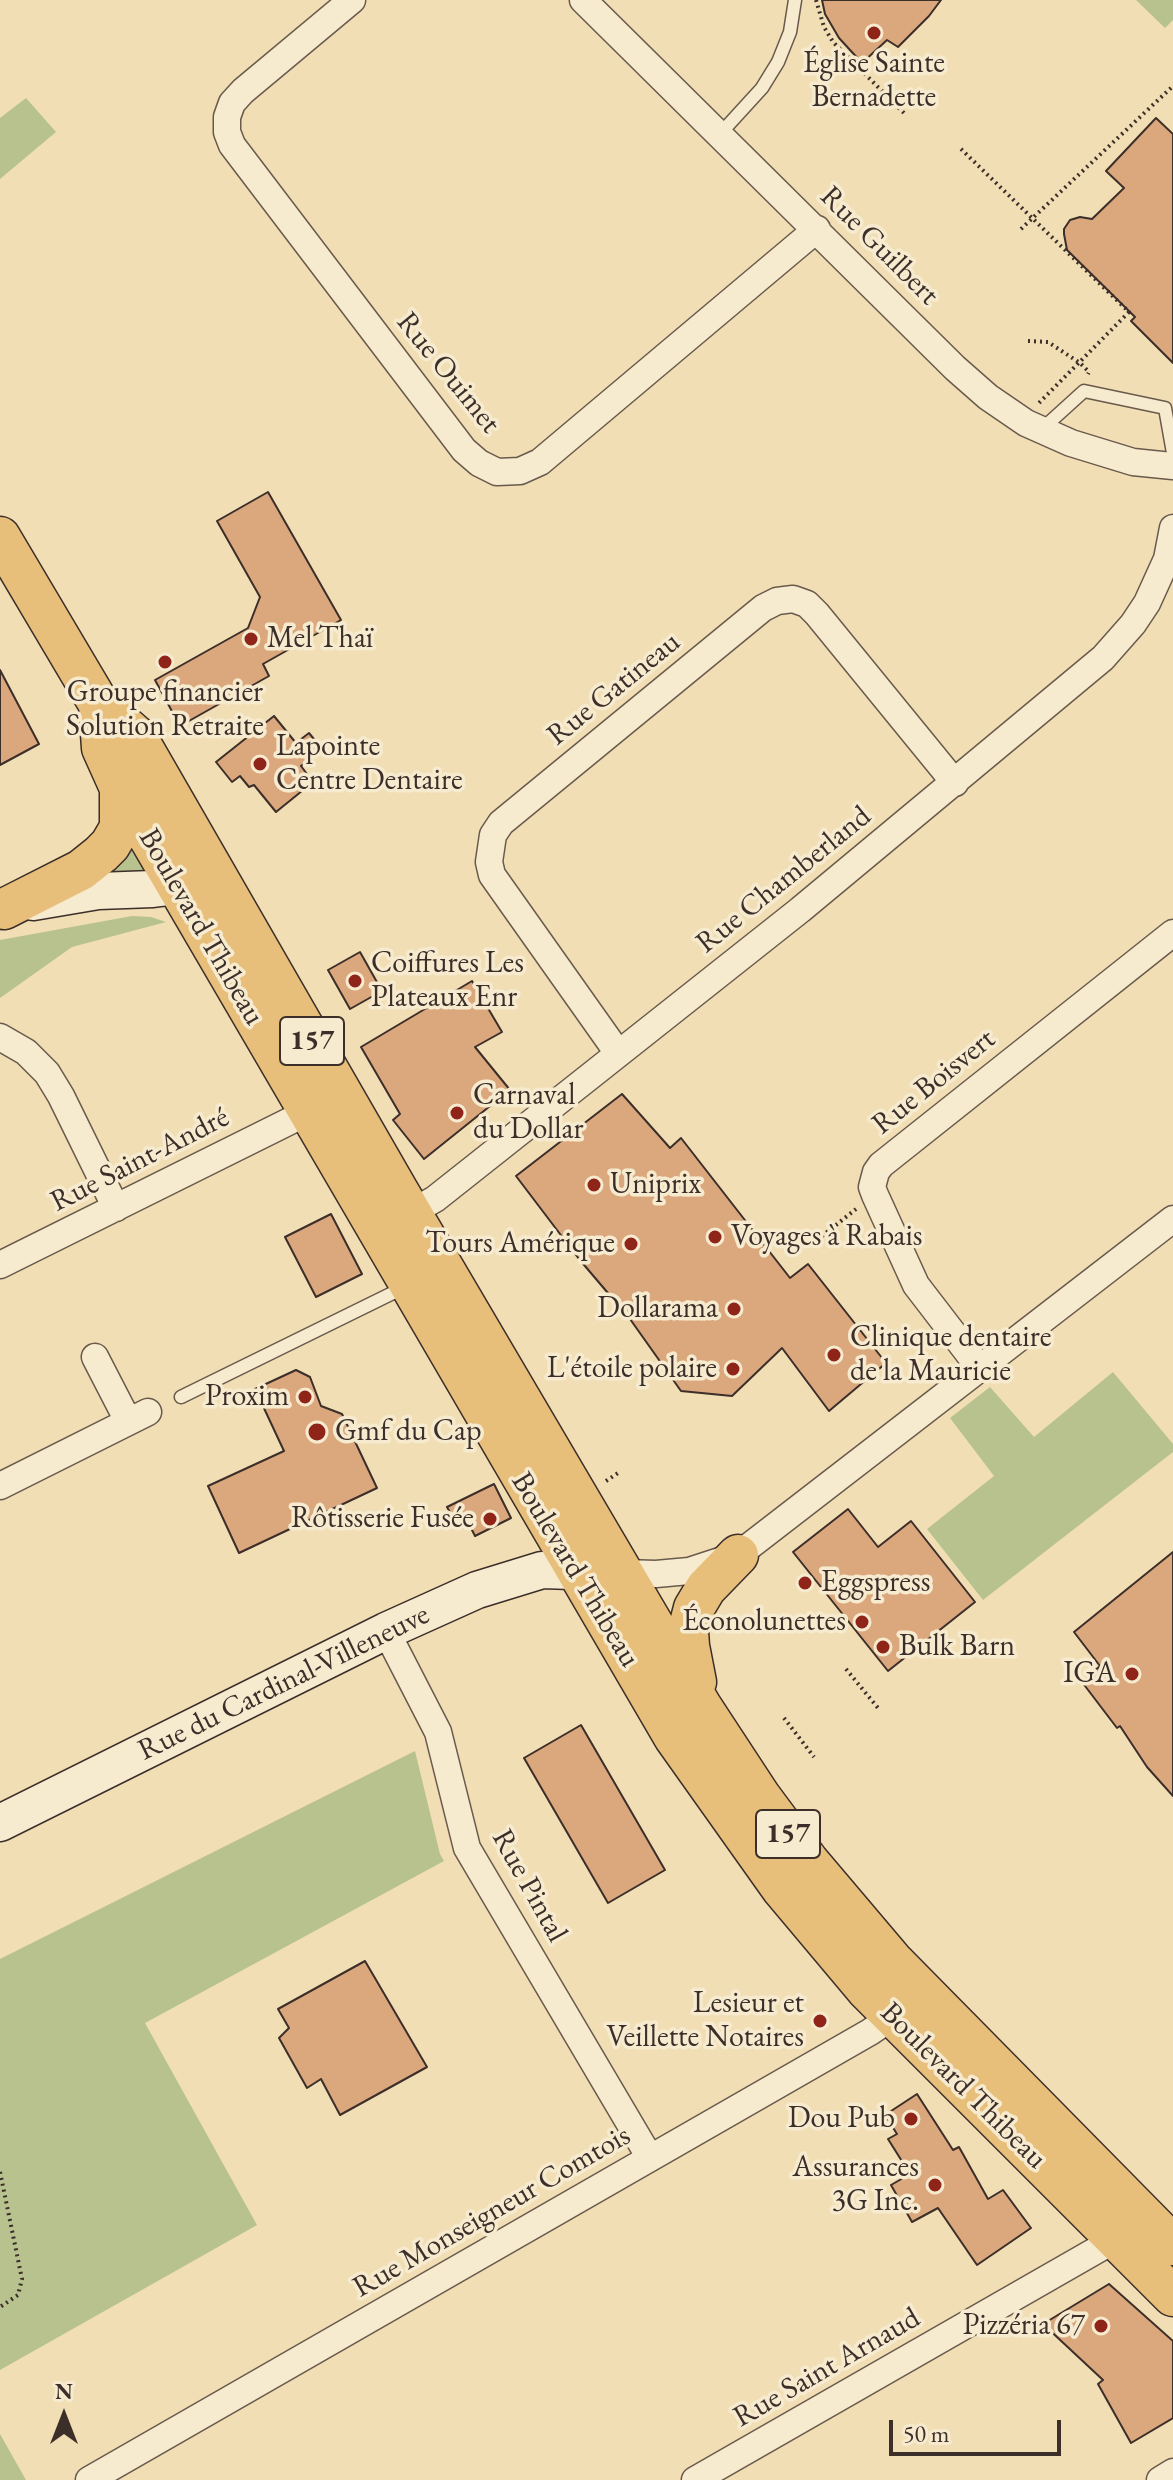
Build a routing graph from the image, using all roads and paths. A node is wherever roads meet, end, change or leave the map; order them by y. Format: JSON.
{"nodes":[{"id":1,"x":352,"y":0,"type":"edge"},
{"id":2,"x":583,"y":0,"type":"edge"},
{"id":3,"x":795,"y":0,"type":"edge"},
{"id":4,"x":816,"y":0,"type":"edge"},
{"id":5,"x":1173,"y":86,"type":"edge"},
{"id":6,"x":906,"y":115,"type":"dead end"},
{"id":7,"x":720,"y":134,"type":"junction"},
{"id":8,"x":961,"y":149,"type":"dead end"},
{"id":9,"x":1033,"y":217,"type":"junction"},
{"id":10,"x":817,"y":229,"type":"junction"},
{"id":11,"x":1021,"y":229,"type":"dead end"},
{"id":12,"x":1028,"y":341,"type":"dead end"},
{"id":13,"x":1080,"y":363,"type":"junction"},
{"id":14,"x":1084,"y":391,"type":"junction"},
{"id":15,"x":1032,"y":425,"type":"junction"},
{"id":16,"x":1173,"y":453,"type":"edge"},
{"id":17,"x":1173,"y":466,"type":"edge"},
{"id":18,"x":1173,"y":528,"type":"edge"},
{"id":19,"x":0,"y":537,"type":"edge"},
{"id":20,"x":99,"y":704,"type":"junction"},
{"id":21,"x":955,"y":783,"type":"junction"},
{"id":22,"x":120,"y":788,"type":"junction"},
{"id":23,"x":213,"y":868,"type":"junction"},
{"id":24,"x":177,"y":886,"type":"junction"},
{"id":25,"x":2,"y":909,"type":"edge"},
{"id":26,"x":1173,"y":933,"type":"edge"},
{"id":27,"x":0,"y":1037,"type":"edge"},
{"id":28,"x":618,"y":1053,"type":"junction"},
{"id":29,"x":308,"y":1112,"type":"junction"},
{"id":30,"x":875,"y":1195,"type":"junction"},
{"id":31,"x":116,"y":1208,"type":"junction"},
{"id":32,"x":1173,"y":1219,"type":"edge"},
{"id":33,"x":394,"y":1223,"type":"junction"},
{"id":34,"x":817,"y":1240,"type":"dead end"},
{"id":35,"x":0,"y":1265,"type":"edge"},
{"id":36,"x":425,"y":1276,"type":"junction"},
{"id":37,"x":95,"y":1357,"type":"dead end"},
{"id":38,"x":979,"y":1367,"type":"junction"},
{"id":39,"x":181,"y":1397,"type":"dead end"},
{"id":40,"x":0,"y":1486,"type":"edge"},
{"id":41,"x":738,"y":1555,"type":"junction"},
{"id":42,"x":575,"y":1570,"type":"junction"},
{"id":43,"x":623,"y":1573,"type":"junction"},
{"id":44,"x":386,"y":1631,"type":"junction"},
{"id":45,"x":846,"y":1669,"type":"dead end"},
{"id":46,"x":701,"y":1706,"type":"junction"},
{"id":47,"x":878,"y":1708,"type":"dead end"},
{"id":48,"x":784,"y":1718,"type":"dead end"},
{"id":49,"x":814,"y":1757,"type":"dead end"},
{"id":50,"x":0,"y":1823,"type":"edge"},
{"id":51,"x":909,"y":2005,"type":"junction"},
{"id":52,"x":650,"y":2158,"type":"junction"},
{"id":53,"x":0,"y":2172,"type":"edge"},
{"id":54,"x":1116,"y":2239,"type":"junction"},
{"id":55,"x":1173,"y":2245,"type":"edge"},
{"id":56,"x":1173,"y":2296,"type":"edge"},
{"id":57,"x":0,"y":2307,"type":"edge"},
{"id":58,"x":1173,"y":2472,"type":"edge"},
{"id":59,"x":89,"y":2480,"type":"edge"},
{"id":60,"x":695,"y":2480,"type":"edge"},
{"id":61,"x":1160,"y":2480,"type":"edge"}],
"edges":[{"from":1,"to":10,"type":"street","name":"Rue Ouimet"},
{"from":2,"to":7,"type":"street","name":"Rue Guilbert"},
{"from":3,"to":7,"type":"lane"},
{"from":4,"to":6,"type":"path"},
{"from":5,"to":9,"type":"path"},
{"from":7,"to":10,"type":"street","name":"Rue Guilbert"},
{"from":8,"to":9,"type":"path"},
{"from":9,"to":11,"type":"path"},
{"from":9,"to":13,"type":"path"},
{"from":10,"to":15,"type":"street","name":"Rue Guilbert"},
{"from":12,"to":13,"type":"path"},
{"from":13,"to":14,"type":"path"},
{"from":13,"to":15,"type":"path"},
{"from":14,"to":15,"type":"lane"},
{"from":14,"to":16,"type":"lane"},
{"from":15,"to":17,"type":"street","name":"Rue Guilbert"},
{"from":18,"to":21,"type":"street","name":"Rue Chamberland"},
{"from":19,"to":20,"type":"main road","name":"Boulevard Thibeau","number":"157"},
{"from":20,"to":22,"type":"main road","name":"Boulevard Thibeau","number":"157"},
{"from":20,"to":23,"type":"main road","name":"Boulevard Thibeau","number":"157"},
{"from":21,"to":28,"type":"street","name":"Rue Chamberland"},
{"from":21,"to":28,"type":"street","name":"Rue Gatineau"},
{"from":22,"to":24,"type":"main road","name":"Boulevard Thibeau","number":"157"},
{"from":22,"to":25,"type":"main road"},
{"from":23,"to":24,"type":"street"},
{"from":23,"to":33,"type":"main road","name":"Boulevard Thibeau","number":"157"},
{"from":24,"to":25,"type":"street"},
{"from":24,"to":29,"type":"main road","name":"Boulevard Thibeau","number":"157"},
{"from":26,"to":30,"type":"street","name":"Rue Boisvert"},
{"from":27,"to":31,"type":"street"},
{"from":28,"to":33,"type":"street","name":"Rue Chamberland"},
{"from":29,"to":31,"type":"street","name":"Rue Saint-André"},
{"from":29,"to":33,"type":"main road","name":"Boulevard Thibeau","number":"157"},
{"from":30,"to":34,"type":"path"},
{"from":30,"to":38,"type":"street"},
{"from":31,"to":35,"type":"street","name":"Rue Saint-André"},
{"from":32,"to":38,"type":"street"},
{"from":33,"to":36,"type":"main road","name":"Boulevard Thibeau","number":"157"},
{"from":36,"to":39,"type":"lane"},
{"from":36,"to":42,"type":"main road","name":"Boulevard Thibeau","number":"157"},
{"from":36,"to":43,"type":"main road","name":"Boulevard Thibeau","number":"157"},
{"from":37,"to":40,"type":"street"},
{"from":38,"to":41,"type":"street"},
{"from":41,"to":43,"type":"street"},
{"from":41,"to":46,"type":"main road"},
{"from":42,"to":43,"type":"street","name":"Rue du Cardinal-Villeneuve"},
{"from":42,"to":44,"type":"street","name":"Rue du Cardinal-Villeneuve"},
{"from":42,"to":51,"type":"main road","name":"Boulevard Thibeau","number":"157"},
{"from":43,"to":46,"type":"main road","name":"Boulevard Thibeau","number":"157"},
{"from":44,"to":50,"type":"street","name":"Rue du Cardinal-Villeneuve"},
{"from":44,"to":52,"type":"street","name":"Rue Pintal"},
{"from":45,"to":47,"type":"path"},
{"from":46,"to":51,"type":"main road","name":"Boulevard Thibeau","number":"157"},
{"from":48,"to":49,"type":"path"},
{"from":51,"to":52,"type":"street","name":"Rue Monseigneur Comtois"},
{"from":51,"to":54,"type":"main road","name":"Boulevard Thibeau","number":"157"},
{"from":51,"to":55,"type":"main road","name":"Boulevard Thibeau","number":"157"},
{"from":52,"to":59,"type":"street","name":"Rue Monseigneur Comtois"},
{"from":53,"to":57,"type":"path"},
{"from":54,"to":56,"type":"main road","name":"Boulevard Thibeau","number":"157"},
{"from":54,"to":60,"type":"street","name":"Rue Saint Arnaud"},
{"from":58,"to":61,"type":"street"}]}
